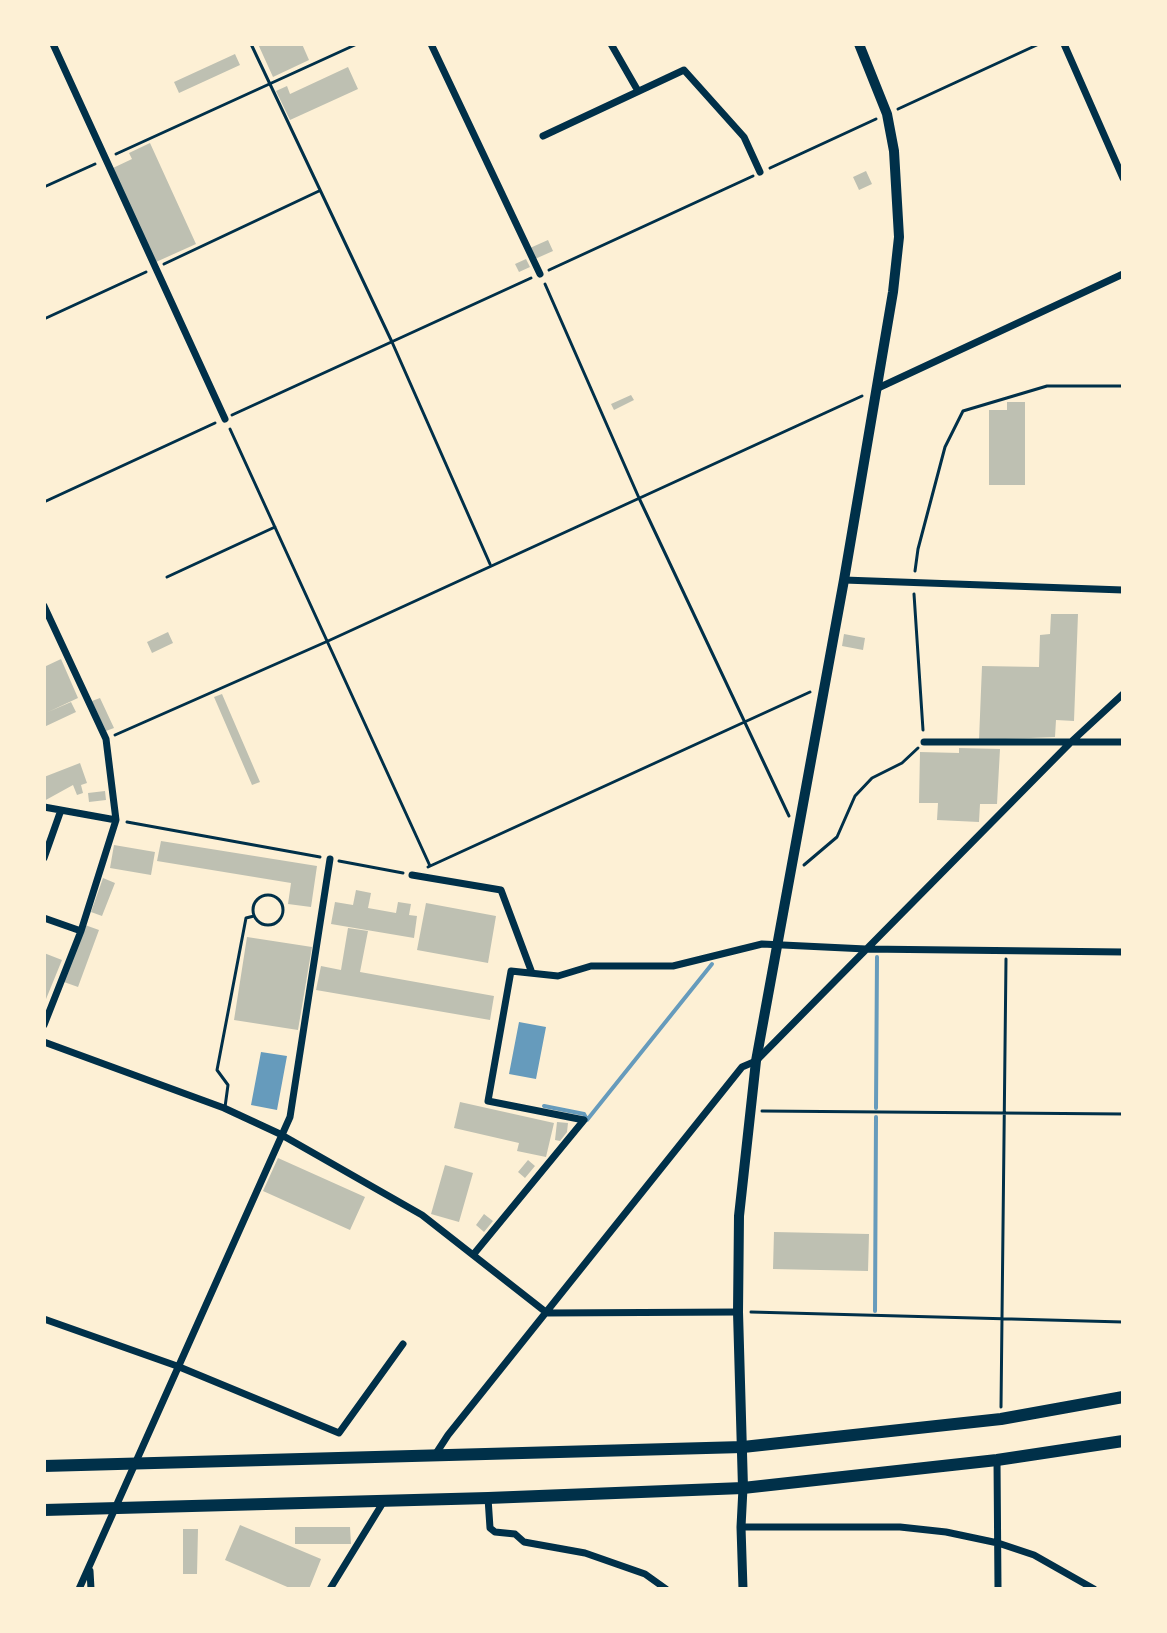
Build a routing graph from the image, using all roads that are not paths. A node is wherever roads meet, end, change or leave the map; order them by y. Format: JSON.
{"nodes":[{"id":1,"x":53,"y":44,"type":"edge"},
{"id":2,"x":431,"y":44,"type":"edge"},
{"id":3,"x":611,"y":44,"type":"edge"},
{"id":4,"x":859,"y":44,"type":"edge"},
{"id":5,"x":1064,"y":44,"type":"edge"},
{"id":6,"x":638,"y":91,"type":"junction"},
{"id":7,"x":543,"y":136,"type":"dead end"},
{"id":8,"x":760,"y":172,"type":"dead end"},
{"id":9,"x":1123,"y":178,"type":"edge"},
{"id":10,"x":540,"y":274,"type":"road end"},
{"id":11,"x":1123,"y":274,"type":"edge"},
{"id":12,"x":876,"y":389,"type":"junction"},
{"id":13,"x":225,"y":419,"type":"road end"},
{"id":14,"x":844,"y":580,"type":"junction"},
{"id":15,"x":1123,"y":590,"type":"edge"},
{"id":16,"x":44,"y":606,"type":"edge"},
{"id":17,"x":1123,"y":694,"type":"edge"},
{"id":18,"x":924,"y":742,"type":"road end"},
{"id":19,"x":1071,"y":742,"type":"junction"},
{"id":20,"x":1123,"y":742,"type":"edge"},
{"id":21,"x":44,"y":807,"type":"edge"},
{"id":22,"x":61,"y":810,"type":"junction"},
{"id":23,"x":116,"y":820,"type":"junction"},
{"id":24,"x":44,"y":858,"type":"edge"},
{"id":25,"x":330,"y":859,"type":"road end"},
{"id":26,"x":412,"y":875,"type":"road end"},
{"id":27,"x":254,"y":916,"type":"junction"},
{"id":28,"x":44,"y":918,"type":"edge"},
{"id":29,"x":81,"y":931,"type":"junction"},
{"id":30,"x":778,"y":945,"type":"junction"},
{"id":31,"x":866,"y":949,"type":"junction"},
{"id":32,"x":1123,"y":952,"type":"edge"},
{"id":33,"x":532,"y":973,"type":"junction"},
{"id":34,"x":44,"y":1025,"type":"edge"},
{"id":35,"x":44,"y":1042,"type":"edge"},
{"id":36,"x":756,"y":1061,"type":"junction"},
{"id":37,"x":224,"y":1108,"type":"junction"},
{"id":38,"x":280,"y":1134,"type":"junction"},
{"id":39,"x":473,"y":1255,"type":"junction"},
{"id":40,"x":738,"y":1312,"type":"junction"},
{"id":41,"x":547,"y":1313,"type":"junction"},
{"id":42,"x":44,"y":1319,"type":"edge"},
{"id":43,"x":403,"y":1344,"type":"dead end"},
{"id":44,"x":177,"y":1366,"type":"junction"},
{"id":45,"x":1123,"y":1397,"type":"edge"},
{"id":46,"x":1123,"y":1441,"type":"edge"},
{"id":47,"x":743,"y":1447,"type":"junction"},
{"id":48,"x":435,"y":1455,"type":"junction"},
{"id":49,"x":997,"y":1460,"type":"junction"},
{"id":50,"x":134,"y":1463,"type":"junction"},
{"id":51,"x":44,"y":1466,"type":"edge"},
{"id":52,"x":743,"y":1488,"type":"junction"},
{"id":53,"x":488,"y":1498,"type":"junction"},
{"id":54,"x":384,"y":1501,"type":"junction"},
{"id":55,"x":116,"y":1507,"type":"junction"},
{"id":56,"x":44,"y":1510,"type":"edge"},
{"id":57,"x":741,"y":1527,"type":"junction"},
{"id":58,"x":998,"y":1543,"type":"junction"},
{"id":59,"x":90,"y":1568,"type":"junction"},
{"id":60,"x":79,"y":1589,"type":"edge"},
{"id":61,"x":91,"y":1589,"type":"edge"},
{"id":62,"x":330,"y":1589,"type":"edge"},
{"id":63,"x":666,"y":1589,"type":"edge"},
{"id":64,"x":743,"y":1589,"type":"edge"},
{"id":65,"x":998,"y":1589,"type":"edge"},
{"id":66,"x":1094,"y":1589,"type":"edge"}],
"edges":[{"from":1,"to":13,"type":"street"},
{"from":2,"to":10,"type":"street"},
{"from":3,"to":6,"type":"street"},
{"from":4,"to":12,"type":"main road"},
{"from":5,"to":9,"type":"street"},
{"from":6,"to":7,"type":"street"},
{"from":6,"to":8,"type":"street"},
{"from":11,"to":12,"type":"street"},
{"from":12,"to":14,"type":"main road"},
{"from":14,"to":15,"type":"street"},
{"from":14,"to":30,"type":"main road"},
{"from":16,"to":23,"type":"street"},
{"from":17,"to":19,"type":"street"},
{"from":18,"to":19,"type":"street"},
{"from":19,"to":20,"type":"street"},
{"from":19,"to":31,"type":"street"},
{"from":21,"to":22,"type":"street"},
{"from":22,"to":23,"type":"street"},
{"from":22,"to":24,"type":"street"},
{"from":23,"to":29,"type":"street"},
{"from":25,"to":38,"type":"street"},
{"from":26,"to":33,"type":"street"},
{"from":27,"to":27,"type":"lane"},
{"from":27,"to":37,"type":"lane"},
{"from":28,"to":29,"type":"street"},
{"from":29,"to":34,"type":"street"},
{"from":30,"to":31,"type":"street"},
{"from":30,"to":33,"type":"street"},
{"from":30,"to":36,"type":"main road"},
{"from":31,"to":32,"type":"street"},
{"from":31,"to":36,"type":"street"},
{"from":33,"to":39,"type":"street"},
{"from":35,"to":37,"type":"street"},
{"from":36,"to":40,"type":"main road"},
{"from":36,"to":41,"type":"street"},
{"from":37,"to":38,"type":"street"},
{"from":38,"to":39,"type":"street"},
{"from":38,"to":44,"type":"street"},
{"from":39,"to":41,"type":"street"},
{"from":40,"to":41,"type":"street"},
{"from":40,"to":47,"type":"main road"},
{"from":41,"to":48,"type":"street"},
{"from":42,"to":44,"type":"street"},
{"from":43,"to":44,"type":"street"},
{"from":44,"to":50,"type":"street"},
{"from":45,"to":47,"type":"highway"},
{"from":46,"to":49,"type":"highway"},
{"from":47,"to":48,"type":"highway"},
{"from":47,"to":52,"type":"main road"},
{"from":48,"to":50,"type":"highway"},
{"from":49,"to":52,"type":"highway"},
{"from":49,"to":58,"type":"street"},
{"from":50,"to":51,"type":"highway"},
{"from":50,"to":55,"type":"street"},
{"from":52,"to":53,"type":"highway"},
{"from":52,"to":57,"type":"street"},
{"from":53,"to":54,"type":"highway"},
{"from":53,"to":63,"type":"street"},
{"from":54,"to":55,"type":"highway"},
{"from":54,"to":62,"type":"street"},
{"from":55,"to":56,"type":"highway"},
{"from":55,"to":59,"type":"street"},
{"from":57,"to":58,"type":"street"},
{"from":57,"to":64,"type":"street"},
{"from":58,"to":65,"type":"street"},
{"from":58,"to":66,"type":"street"},
{"from":59,"to":60,"type":"street"},
{"from":59,"to":61,"type":"street"}]}
